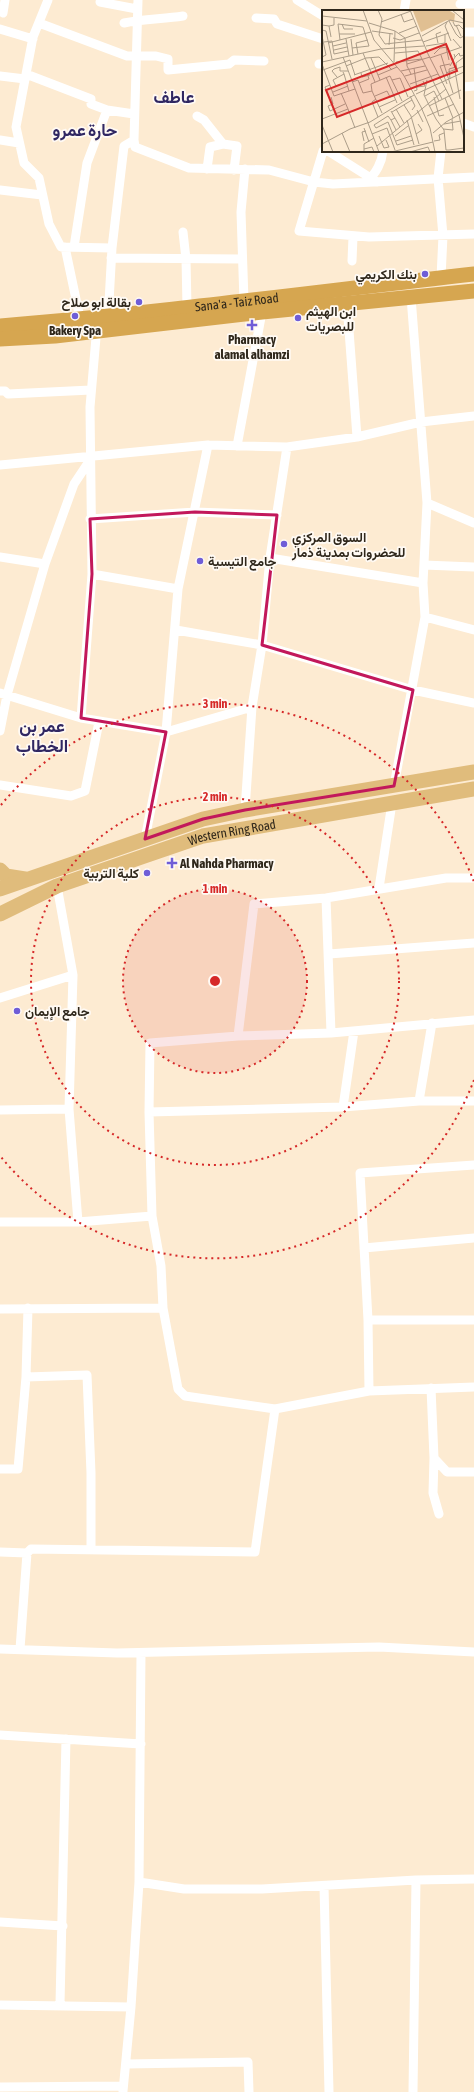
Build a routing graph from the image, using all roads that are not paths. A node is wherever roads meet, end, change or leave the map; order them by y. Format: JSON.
{"nodes":[{"id":1,"x":5,"y":0,"type":"edge"},
{"id":2,"x":48,"y":0,"type":"edge"},
{"id":3,"x":297,"y":0,"type":"edge"},
{"id":4,"x":406,"y":0,"type":"edge"},
{"id":5,"x":100,"y":2,"type":"dead end"},
{"id":6,"x":474,"y":4,"type":"edge"},
{"id":7,"x":138,"y":5,"type":"edge"},
{"id":8,"x":460,"y":5,"type":"edge"},
{"id":9,"x":404,"y":10,"type":"edge"},
{"id":10,"x":3,"y":13,"type":"dead end"},
{"id":11,"x":322,"y":15,"type":"edge"},
{"id":12,"x":184,"y":16,"type":"dead end"},
{"id":13,"x":256,"y":18,"type":"dead end"},
{"id":14,"x":137,"y":20,"type":"junction"},
{"id":15,"x":39,"y":23,"type":"junction"},
{"id":16,"x":124,"y":23,"type":"dead end"},
{"id":17,"x":0,"y":29,"type":"edge"},
{"id":18,"x":33,"y":39,"type":"junction"},
{"id":19,"x":322,"y":39,"type":"edge"},
{"id":20,"x":136,"y":57,"type":"junction"},
{"id":21,"x":264,"y":61,"type":"dead end"},
{"id":22,"x":0,"y":76,"type":"edge"},
{"id":23,"x":25,"y":76,"type":"junction"},
{"id":24,"x":474,"y":86,"type":"edge"},
{"id":25,"x":464,"y":87,"type":"edge"},
{"id":26,"x":107,"y":110,"type":"junction"},
{"id":27,"x":134,"y":114,"type":"junction"},
{"id":28,"x":197,"y":116,"type":"dead end"},
{"id":29,"x":464,"y":123,"type":"edge"},
{"id":30,"x":474,"y":127,"type":"edge"},
{"id":31,"x":0,"y":140,"type":"edge"},
{"id":32,"x":134,"y":140,"type":"junction"},
{"id":33,"x":19,"y":143,"type":"junction"},
{"id":34,"x":223,"y":144,"type":"junction"},
{"id":35,"x":323,"y":152,"type":"edge"},
{"id":36,"x":330,"y":152,"type":"edge"},
{"id":37,"x":383,"y":152,"type":"edge"},
{"id":38,"x":441,"y":152,"type":"edge"},
{"id":39,"x":208,"y":169,"type":"junction"},
{"id":40,"x":245,"y":169,"type":"junction"},
{"id":41,"x":234,"y":170,"type":"junction"},
{"id":42,"x":438,"y":178,"type":"junction"},
{"id":43,"x":474,"y":178,"type":"edge"},
{"id":44,"x":374,"y":180,"type":"junction"},
{"id":45,"x":314,"y":182,"type":"junction"},
{"id":46,"x":0,"y":190,"type":"edge"},
{"id":47,"x":42,"y":195,"type":"junction"},
{"id":48,"x":183,"y":232,"type":"dead end"},
{"id":49,"x":474,"y":234,"type":"edge"},
{"id":50,"x":443,"y":236,"type":"junction"},
{"id":51,"x":353,"y":237,"type":"junction"},
{"id":52,"x":69,"y":247,"type":"junction"},
{"id":53,"x":112,"y":248,"type":"junction"},
{"id":54,"x":111,"y":258,"type":"junction"},
{"id":55,"x":186,"y":258,"type":"junction"},
{"id":56,"x":242,"y":259,"type":"junction"},
{"id":57,"x":352,"y":261,"type":"dead end"},
{"id":58,"x":474,"y":274,"type":"edge"},
{"id":59,"x":441,"y":277,"type":"junction"},
{"id":60,"x":474,"y":291,"type":"edge"},
{"id":61,"x":411,"y":297,"type":"junction"},
{"id":62,"x":244,"y":301,"type":"junction"},
{"id":63,"x":347,"y":304,"type":"junction"},
{"id":64,"x":187,"y":307,"type":"junction"},
{"id":65,"x":262,"y":312,"type":"junction"},
{"id":66,"x":103,"y":323,"type":"junction"},
{"id":67,"x":0,"y":326,"type":"edge"},
{"id":68,"x":81,"y":326,"type":"junction"},
{"id":69,"x":0,"y":339,"type":"edge"},
{"id":70,"x":0,"y":390,"type":"edge"},
{"id":71,"x":91,"y":390,"type":"junction"},
{"id":72,"x":474,"y":416,"type":"edge"},
{"id":73,"x":421,"y":422,"type":"junction"},
{"id":74,"x":357,"y":437,"type":"junction"},
{"id":75,"x":208,"y":445,"type":"junction"},
{"id":76,"x":238,"y":446,"type":"junction"},
{"id":77,"x":287,"y":447,"type":"junction"},
{"id":78,"x":92,"y":457,"type":"junction"},
{"id":79,"x":0,"y":465,"type":"edge"},
{"id":80,"x":427,"y":503,"type":"junction"},
{"id":81,"x":195,"y":512,"type":"junction"},
{"id":82,"x":277,"y":515,"type":"junction"},
{"id":83,"x":90,"y":520,"type":"junction"},
{"id":84,"x":474,"y":523,"type":"edge"},
{"id":85,"x":0,"y":557,"type":"edge"},
{"id":86,"x":270,"y":558,"type":"junction"},
{"id":87,"x":45,"y":564,"type":"junction"},
{"id":88,"x":424,"y":565,"type":"junction"},
{"id":89,"x":474,"y":567,"type":"edge"},
{"id":90,"x":92,"y":574,"type":"junction"},
{"id":91,"x":423,"y":583,"type":"junction"},
{"id":92,"x":178,"y":589,"type":"junction"},
{"id":93,"x":425,"y":617,"type":"junction"},
{"id":94,"x":176,"y":630,"type":"junction"},
{"id":95,"x":474,"y":630,"type":"edge"},
{"id":96,"x":262,"y":645,"type":"junction"},
{"id":97,"x":413,"y":690,"type":"junction"},
{"id":98,"x":3,"y":694,"type":"edge"},
{"id":99,"x":474,"y":703,"type":"edge"},
{"id":100,"x":252,"y":707,"type":"junction"},
{"id":101,"x":81,"y":718,"type":"junction"},
{"id":102,"x":99,"y":722,"type":"junction"},
{"id":103,"x":0,"y":731,"type":"edge"},
{"id":104,"x":166,"y":732,"type":"junction"},
{"id":105,"x":474,"y":772,"type":"edge"},
{"id":106,"x":0,"y":785,"type":"edge"},
{"id":107,"x":394,"y":786,"type":"junction"},
{"id":108,"x":474,"y":789,"type":"edge"},
{"id":109,"x":392,"y":803,"type":"junction"},
{"id":110,"x":245,"y":810,"type":"junction"},
{"id":111,"x":145,"y":839,"type":"junction"},
{"id":112,"x":143,"y":855,"type":"junction"},
{"id":113,"x":0,"y":870,"type":"edge"},
{"id":114,"x":474,"y":878,"type":"edge"},
{"id":115,"x":26,"y":880,"type":"junction"},
{"id":116,"x":0,"y":881,"type":"edge"},
{"id":117,"x":57,"y":886,"type":"junction"},
{"id":118,"x":379,"y":888,"type":"junction"},
{"id":119,"x":0,"y":889,"type":"edge"},
{"id":120,"x":326,"y":898,"type":"junction"},
{"id":121,"x":0,"y":914,"type":"edge"},
{"id":122,"x":474,"y":943,"type":"edge"},
{"id":123,"x":329,"y":954,"type":"junction"},
{"id":124,"x":73,"y":975,"type":"junction"},
{"id":125,"x":0,"y":998,"type":"edge"},
{"id":126,"x":474,"y":1020,"type":"edge"},
{"id":127,"x":432,"y":1023,"type":"junction"},
{"id":128,"x":354,"y":1031,"type":"junction"},
{"id":129,"x":331,"y":1033,"type":"junction"},
{"id":130,"x":238,"y":1036,"type":"junction"},
{"id":131,"x":419,"y":1101,"type":"junction"},
{"id":132,"x":474,"y":1102,"type":"edge"},
{"id":133,"x":343,"y":1107,"type":"junction"},
{"id":134,"x":69,"y":1109,"type":"junction"},
{"id":135,"x":0,"y":1110,"type":"edge"},
{"id":136,"x":149,"y":1112,"type":"junction"},
{"id":137,"x":474,"y":1165,"type":"edge"},
{"id":138,"x":152,"y":1216,"type":"junction"},
{"id":139,"x":0,"y":1222,"type":"edge"},
{"id":140,"x":78,"y":1222,"type":"junction"},
{"id":141,"x":474,"y":1238,"type":"edge"},
{"id":142,"x":364,"y":1248,"type":"junction"},
{"id":143,"x":28,"y":1308,"type":"junction"},
{"id":144,"x":163,"y":1308,"type":"junction"},
{"id":145,"x":0,"y":1309,"type":"edge"},
{"id":146,"x":368,"y":1320,"type":"junction"},
{"id":147,"x":474,"y":1320,"type":"edge"},
{"id":148,"x":26,"y":1376,"type":"junction"},
{"id":149,"x":474,"y":1386,"type":"edge"},
{"id":150,"x":431,"y":1388,"type":"junction"},
{"id":151,"x":369,"y":1391,"type":"junction"},
{"id":152,"x":275,"y":1410,"type":"junction"},
{"id":153,"x":434,"y":1458,"type":"junction"},
{"id":154,"x":0,"y":1469,"type":"edge"},
{"id":155,"x":474,"y":1472,"type":"edge"},
{"id":156,"x":439,"y":1514,"type":"dead end"},
{"id":157,"x":91,"y":1548,"type":"junction"},
{"id":158,"x":0,"y":1552,"type":"edge"},
{"id":159,"x":27,"y":1553,"type":"junction"},
{"id":160,"x":0,"y":1649,"type":"edge"},
{"id":161,"x":20,"y":1650,"type":"junction"},
{"id":162,"x":474,"y":1652,"type":"edge"},
{"id":163,"x":141,"y":1653,"type":"junction"},
{"id":164,"x":0,"y":1735,"type":"edge"},
{"id":165,"x":66,"y":1739,"type":"junction"},
{"id":166,"x":141,"y":1744,"type":"junction"},
{"id":167,"x":474,"y":1879,"type":"edge"},
{"id":168,"x":416,"y":1880,"type":"junction"},
{"id":169,"x":139,"y":1882,"type":"junction"},
{"id":170,"x":324,"y":1886,"type":"junction"},
{"id":171,"x":0,"y":1922,"type":"edge"},
{"id":172,"x":63,"y":1926,"type":"junction"},
{"id":173,"x":60,"y":2004,"type":"junction"},
{"id":174,"x":0,"y":2005,"type":"edge"},
{"id":175,"x":131,"y":2007,"type":"junction"},
{"id":176,"x":126,"y":2064,"type":"junction"},
{"id":177,"x":0,"y":2087,"type":"edge"},
{"id":178,"x":123,"y":2089,"type":"edge"},
{"id":179,"x":249,"y":2092,"type":"edge"},
{"id":180,"x":329,"y":2092,"type":"edge"},
{"id":181,"x":413,"y":2092,"type":"edge"}],
"edges":[{"from":1,"to":10,"type":"street"},
{"from":2,"to":15,"type":"street"},
{"from":3,"to":11,"type":"street"},
{"from":4,"to":9,"type":"street"},
{"from":5,"to":7,"type":"street"},
{"from":6,"to":8,"type":"street"},
{"from":7,"to":14,"type":"street"},
{"from":12,"to":14,"type":"street"},
{"from":13,"to":19,"type":"street"},
{"from":14,"to":16,"type":"street"},
{"from":14,"to":20,"type":"street"},
{"from":15,"to":18,"type":"street"},
{"from":15,"to":20,"type":"street"},
{"from":17,"to":18,"type":"street"},
{"from":18,"to":23,"type":"street"},
{"from":20,"to":21,"type":"street"},
{"from":20,"to":27,"type":"street"},
{"from":22,"to":23,"type":"street"},
{"from":23,"to":26,"type":"street"},
{"from":23,"to":33,"type":"street"},
{"from":24,"to":25,"type":"street"},
{"from":26,"to":27,"type":"street"},
{"from":26,"to":52,"type":"street"},
{"from":27,"to":32,"type":"street"},
{"from":28,"to":34,"type":"street"},
{"from":29,"to":30,"type":"street"},
{"from":31,"to":33,"type":"street"},
{"from":32,"to":39,"type":"street"},
{"from":32,"to":53,"type":"street"},
{"from":33,"to":47,"type":"street"},
{"from":34,"to":39,"type":"street"},
{"from":34,"to":41,"type":"street"},
{"from":35,"to":45,"type":"street"},
{"from":36,"to":44,"type":"street"},
{"from":37,"to":44,"type":"street"},
{"from":38,"to":42,"type":"street"},
{"from":39,"to":41,"type":"street"},
{"from":40,"to":41,"type":"street"},
{"from":40,"to":45,"type":"street"},
{"from":40,"to":56,"type":"street"},
{"from":42,"to":43,"type":"street"},
{"from":42,"to":44,"type":"street"},
{"from":42,"to":50,"type":"street"},
{"from":44,"to":45,"type":"street"},
{"from":45,"to":51,"type":"street"},
{"from":46,"to":47,"type":"street"},
{"from":47,"to":52,"type":"street"},
{"from":48,"to":55,"type":"street"},
{"from":49,"to":50,"type":"street"},
{"from":50,"to":51,"type":"street"},
{"from":50,"to":59,"type":"street"},
{"from":51,"to":57,"type":"street"},
{"from":52,"to":53,"type":"street"},
{"from":52,"to":68,"type":"street"},
{"from":53,"to":54,"type":"street"},
{"from":54,"to":55,"type":"street"},
{"from":54,"to":66,"type":"street"},
{"from":55,"to":56,"type":"street"},
{"from":55,"to":64,"type":"street"},
{"from":56,"to":62,"type":"street"},
{"from":58,"to":59,"type":"highway","name":"Sana'a - Taiz Road"},
{"from":59,"to":62,"type":"highway","name":"Sana'a - Taiz Road"},
{"from":60,"to":61,"type":"highway","name":"Sana'a - Taiz Road"},
{"from":61,"to":63,"type":"highway","name":"Sana'a - Taiz Road"},
{"from":61,"to":73,"type":"street"},
{"from":62,"to":64,"type":"highway","name":"Sana'a - Taiz Road"},
{"from":63,"to":65,"type":"highway","name":"Sana'a - Taiz Road"},
{"from":63,"to":74,"type":"street"},
{"from":64,"to":66,"type":"highway","name":"Sana'a - Taiz Road"},
{"from":65,"to":66,"type":"highway","name":"Sana'a - Taiz Road"},
{"from":65,"to":76,"type":"street"},
{"from":66,"to":68,"type":"highway","name":"Sana'a - Taiz Road"},
{"from":66,"to":71,"type":"street"},
{"from":67,"to":68,"type":"highway","name":"Sana'a - Taiz Road"},
{"from":68,"to":69,"type":"highway","name":"Sana'a - Taiz Road"},
{"from":70,"to":71,"type":"street"},
{"from":71,"to":78,"type":"street"},
{"from":72,"to":73,"type":"street"},
{"from":73,"to":74,"type":"street"},
{"from":73,"to":80,"type":"street"},
{"from":74,"to":77,"type":"street"},
{"from":75,"to":76,"type":"street"},
{"from":75,"to":78,"type":"street"},
{"from":75,"to":81,"type":"street"},
{"from":76,"to":77,"type":"street"},
{"from":77,"to":82,"type":"street"},
{"from":78,"to":79,"type":"street"},
{"from":78,"to":83,"type":"street"},
{"from":78,"to":87,"type":"street"},
{"from":80,"to":84,"type":"street"},
{"from":80,"to":88,"type":"street"},
{"from":81,"to":82,"type":"street"},
{"from":81,"to":83,"type":"street"},
{"from":81,"to":92,"type":"street"},
{"from":82,"to":86,"type":"street"},
{"from":83,"to":90,"type":"street"},
{"from":85,"to":87,"type":"street"},
{"from":86,"to":91,"type":"street"},
{"from":86,"to":96,"type":"street"},
{"from":87,"to":98,"type":"street"},
{"from":88,"to":89,"type":"street"},
{"from":88,"to":91,"type":"street"},
{"from":90,"to":92,"type":"street"},
{"from":90,"to":101,"type":"street"},
{"from":91,"to":93,"type":"street"},
{"from":92,"to":94,"type":"street"},
{"from":93,"to":95,"type":"street"},
{"from":93,"to":97,"type":"street"},
{"from":94,"to":96,"type":"street"},
{"from":94,"to":104,"type":"street"},
{"from":96,"to":97,"type":"street"},
{"from":96,"to":100,"type":"street"},
{"from":97,"to":99,"type":"street"},
{"from":97,"to":107,"type":"street"},
{"from":98,"to":101,"type":"street"},
{"from":98,"to":103,"type":"street"},
{"from":100,"to":104,"type":"street"},
{"from":100,"to":110,"type":"street"},
{"from":101,"to":102,"type":"street"},
{"from":102,"to":104,"type":"street"},
{"from":102,"to":106,"type":"street"},
{"from":104,"to":111,"type":"street"},
{"from":105,"to":107,"type":"main road","name":"Western Ring Road"},
{"from":107,"to":109,"type":"main road"},
{"from":107,"to":110,"type":"main road","name":"Western Ring Road"},
{"from":108,"to":109,"type":"main road","name":"Western Ring Road"},
{"from":109,"to":112,"type":"main road","name":"Western Ring Road"},
{"from":109,"to":118,"type":"street"},
{"from":110,"to":111,"type":"main road","name":"Western Ring Road"},
{"from":111,"to":112,"type":"main road"},
{"from":111,"to":115,"type":"main road","name":"Western Ring Road"},
{"from":112,"to":117,"type":"main road","name":"Western Ring Road"},
{"from":113,"to":115,"type":"main road"},
{"from":114,"to":118,"type":"street"},
{"from":115,"to":116,"type":"main road"},
{"from":115,"to":119,"type":"main road","name":"Western Ring Road"},
{"from":117,"to":121,"type":"main road","name":"Western Ring Road"},
{"from":117,"to":124,"type":"street"},
{"from":118,"to":120,"type":"street"},
{"from":120,"to":123,"type":"street"},
{"from":120,"to":130,"type":"street"},
{"from":122,"to":123,"type":"street"},
{"from":123,"to":129,"type":"street"},
{"from":124,"to":125,"type":"street"},
{"from":124,"to":134,"type":"street"},
{"from":126,"to":127,"type":"street"},
{"from":127,"to":128,"type":"street"},
{"from":127,"to":131,"type":"street"},
{"from":128,"to":129,"type":"street"},
{"from":128,"to":133,"type":"street"},
{"from":129,"to":130,"type":"street"},
{"from":130,"to":136,"type":"street"},
{"from":131,"to":132,"type":"street"},
{"from":131,"to":133,"type":"street"},
{"from":133,"to":136,"type":"street"},
{"from":134,"to":135,"type":"street"},
{"from":134,"to":140,"type":"street"},
{"from":136,"to":138,"type":"street"},
{"from":137,"to":142,"type":"street"},
{"from":138,"to":140,"type":"street"},
{"from":138,"to":144,"type":"street"},
{"from":139,"to":140,"type":"street"},
{"from":141,"to":142,"type":"street"},
{"from":142,"to":146,"type":"street"},
{"from":143,"to":144,"type":"street"},
{"from":143,"to":145,"type":"street"},
{"from":143,"to":148,"type":"street"},
{"from":144,"to":152,"type":"street"},
{"from":146,"to":147,"type":"street"},
{"from":146,"to":151,"type":"street"},
{"from":148,"to":154,"type":"street"},
{"from":148,"to":157,"type":"street"},
{"from":149,"to":150,"type":"street"},
{"from":150,"to":151,"type":"street"},
{"from":150,"to":153,"type":"street"},
{"from":151,"to":152,"type":"street"},
{"from":152,"to":157,"type":"street"},
{"from":153,"to":155,"type":"street"},
{"from":153,"to":156,"type":"street"},
{"from":157,"to":159,"type":"street"},
{"from":158,"to":159,"type":"street"},
{"from":159,"to":161,"type":"street"},
{"from":160,"to":161,"type":"street"},
{"from":161,"to":163,"type":"street"},
{"from":162,"to":163,"type":"street"},
{"from":163,"to":166,"type":"street"},
{"from":164,"to":165,"type":"street"},
{"from":165,"to":166,"type":"street"},
{"from":165,"to":172,"type":"street"},
{"from":166,"to":169,"type":"street"},
{"from":167,"to":168,"type":"street"},
{"from":168,"to":170,"type":"street"},
{"from":168,"to":181,"type":"street"},
{"from":169,"to":170,"type":"street"},
{"from":169,"to":175,"type":"street"},
{"from":170,"to":180,"type":"street"},
{"from":171,"to":172,"type":"street"},
{"from":172,"to":173,"type":"street"},
{"from":173,"to":174,"type":"street"},
{"from":173,"to":175,"type":"street"},
{"from":175,"to":176,"type":"street"},
{"from":176,"to":178,"type":"street"},
{"from":176,"to":179,"type":"street"},
{"from":177,"to":178,"type":"street"}]}
